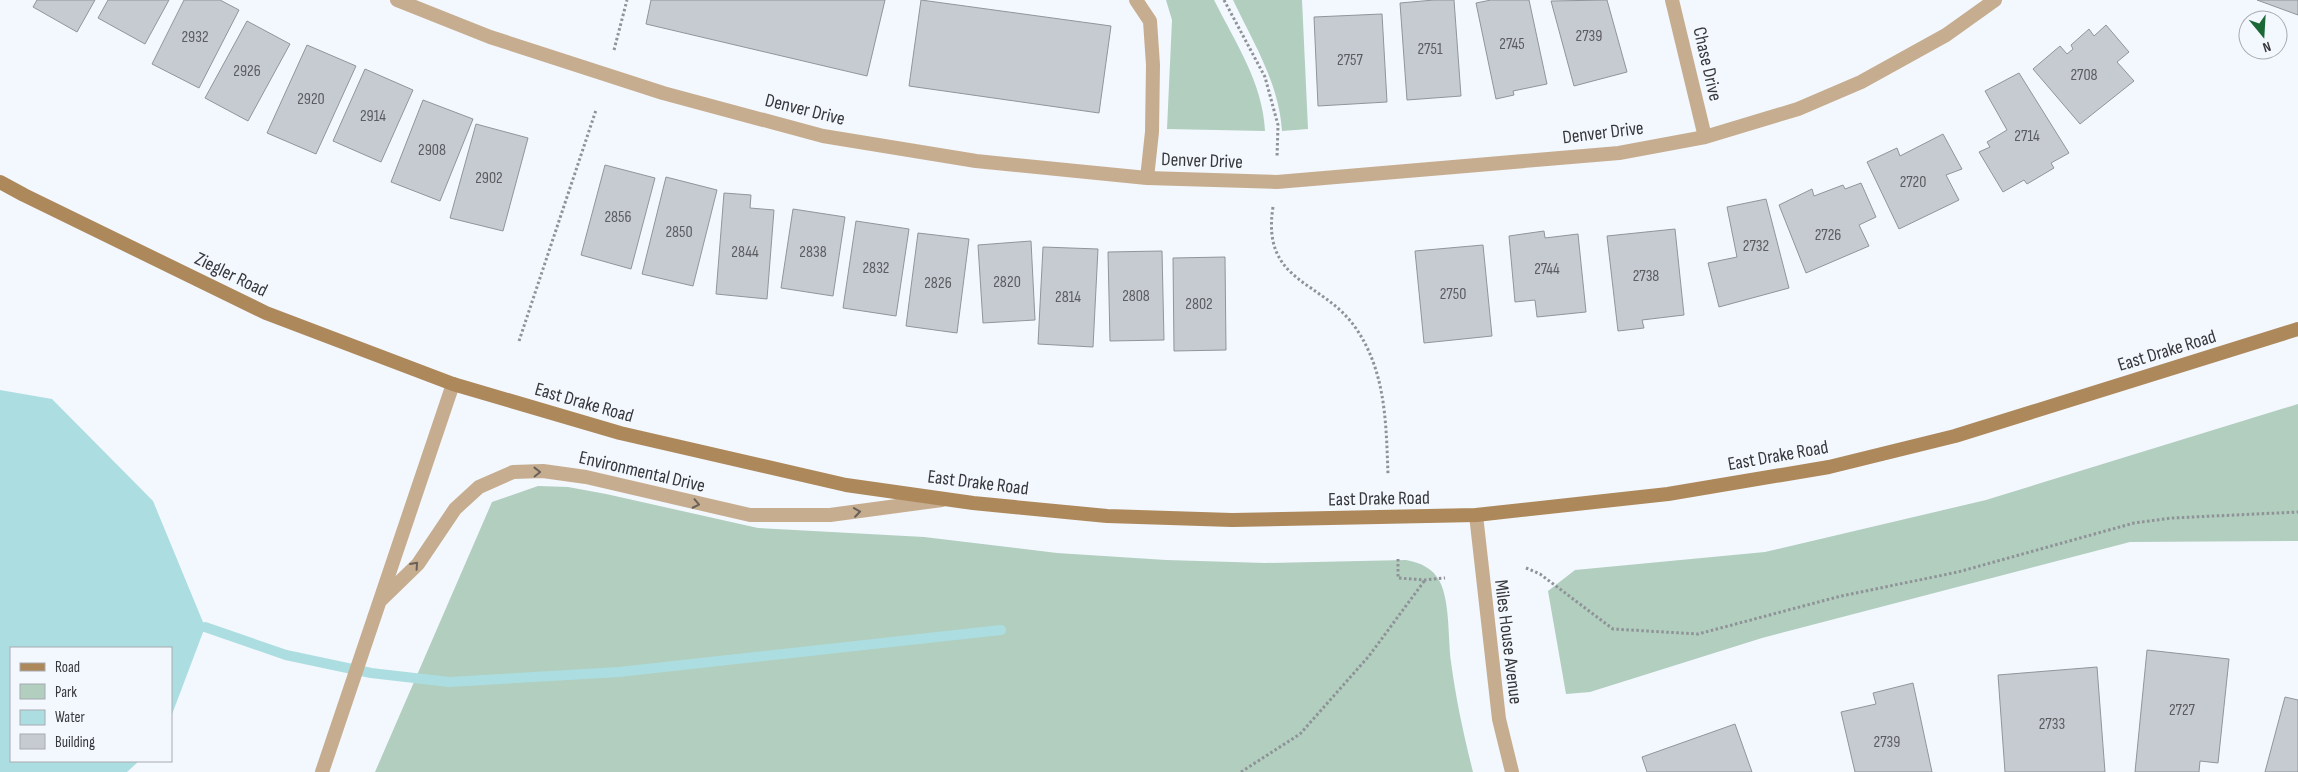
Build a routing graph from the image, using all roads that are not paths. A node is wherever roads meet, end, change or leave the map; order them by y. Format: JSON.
{"nodes":[{"id":1,"x":397,"y":0,"type":"edge"},
{"id":2,"x":1136,"y":0,"type":"edge"},
{"id":3,"x":1672,"y":0,"type":"edge"},
{"id":4,"x":1995,"y":0,"type":"edge"},
{"id":5,"x":1705,"y":137,"type":"junction"},
{"id":6,"x":1147,"y":178,"type":"junction"},
{"id":7,"x":0,"y":182,"type":"edge"},
{"id":8,"x":2298,"y":329,"type":"edge"},
{"id":9,"x":453,"y":384,"type":"junction"},
{"id":10,"x":948,"y":500,"type":"junction"},
{"id":11,"x":1476,"y":515,"type":"junction"},
{"id":12,"x":381,"y":600,"type":"junction"},
{"id":13,"x":322,"y":772,"type":"edge"},
{"id":14,"x":1512,"y":772,"type":"edge"}],
"edges":[{"from":1,"to":6,"type":"street","name":"Denver Drive"},
{"from":2,"to":6,"type":"street"},
{"from":3,"to":5,"type":"street","name":"Chase Drive"},
{"from":4,"to":5,"type":"street","name":"Denver Drive"},
{"from":5,"to":6,"type":"street","name":"Denver Drive"},
{"from":7,"to":9,"type":"main road","name":"Ziegler Road"},
{"from":8,"to":11,"type":"main road","name":"East Drake Road"},
{"from":9,"to":10,"type":"main road","name":"East Drake Road"},
{"from":9,"to":12,"type":"street","name":"Environmental Drive"},
{"from":10,"to":11,"type":"main road","name":"East Drake Road"},
{"from":12,"to":10,"type":"street","name":"Environmental Drive","one_way":true},
{"from":11,"to":14,"type":"street","name":"Miles House Avenue"},
{"from":12,"to":13,"type":"street","name":"Environmental Drive"}]}
